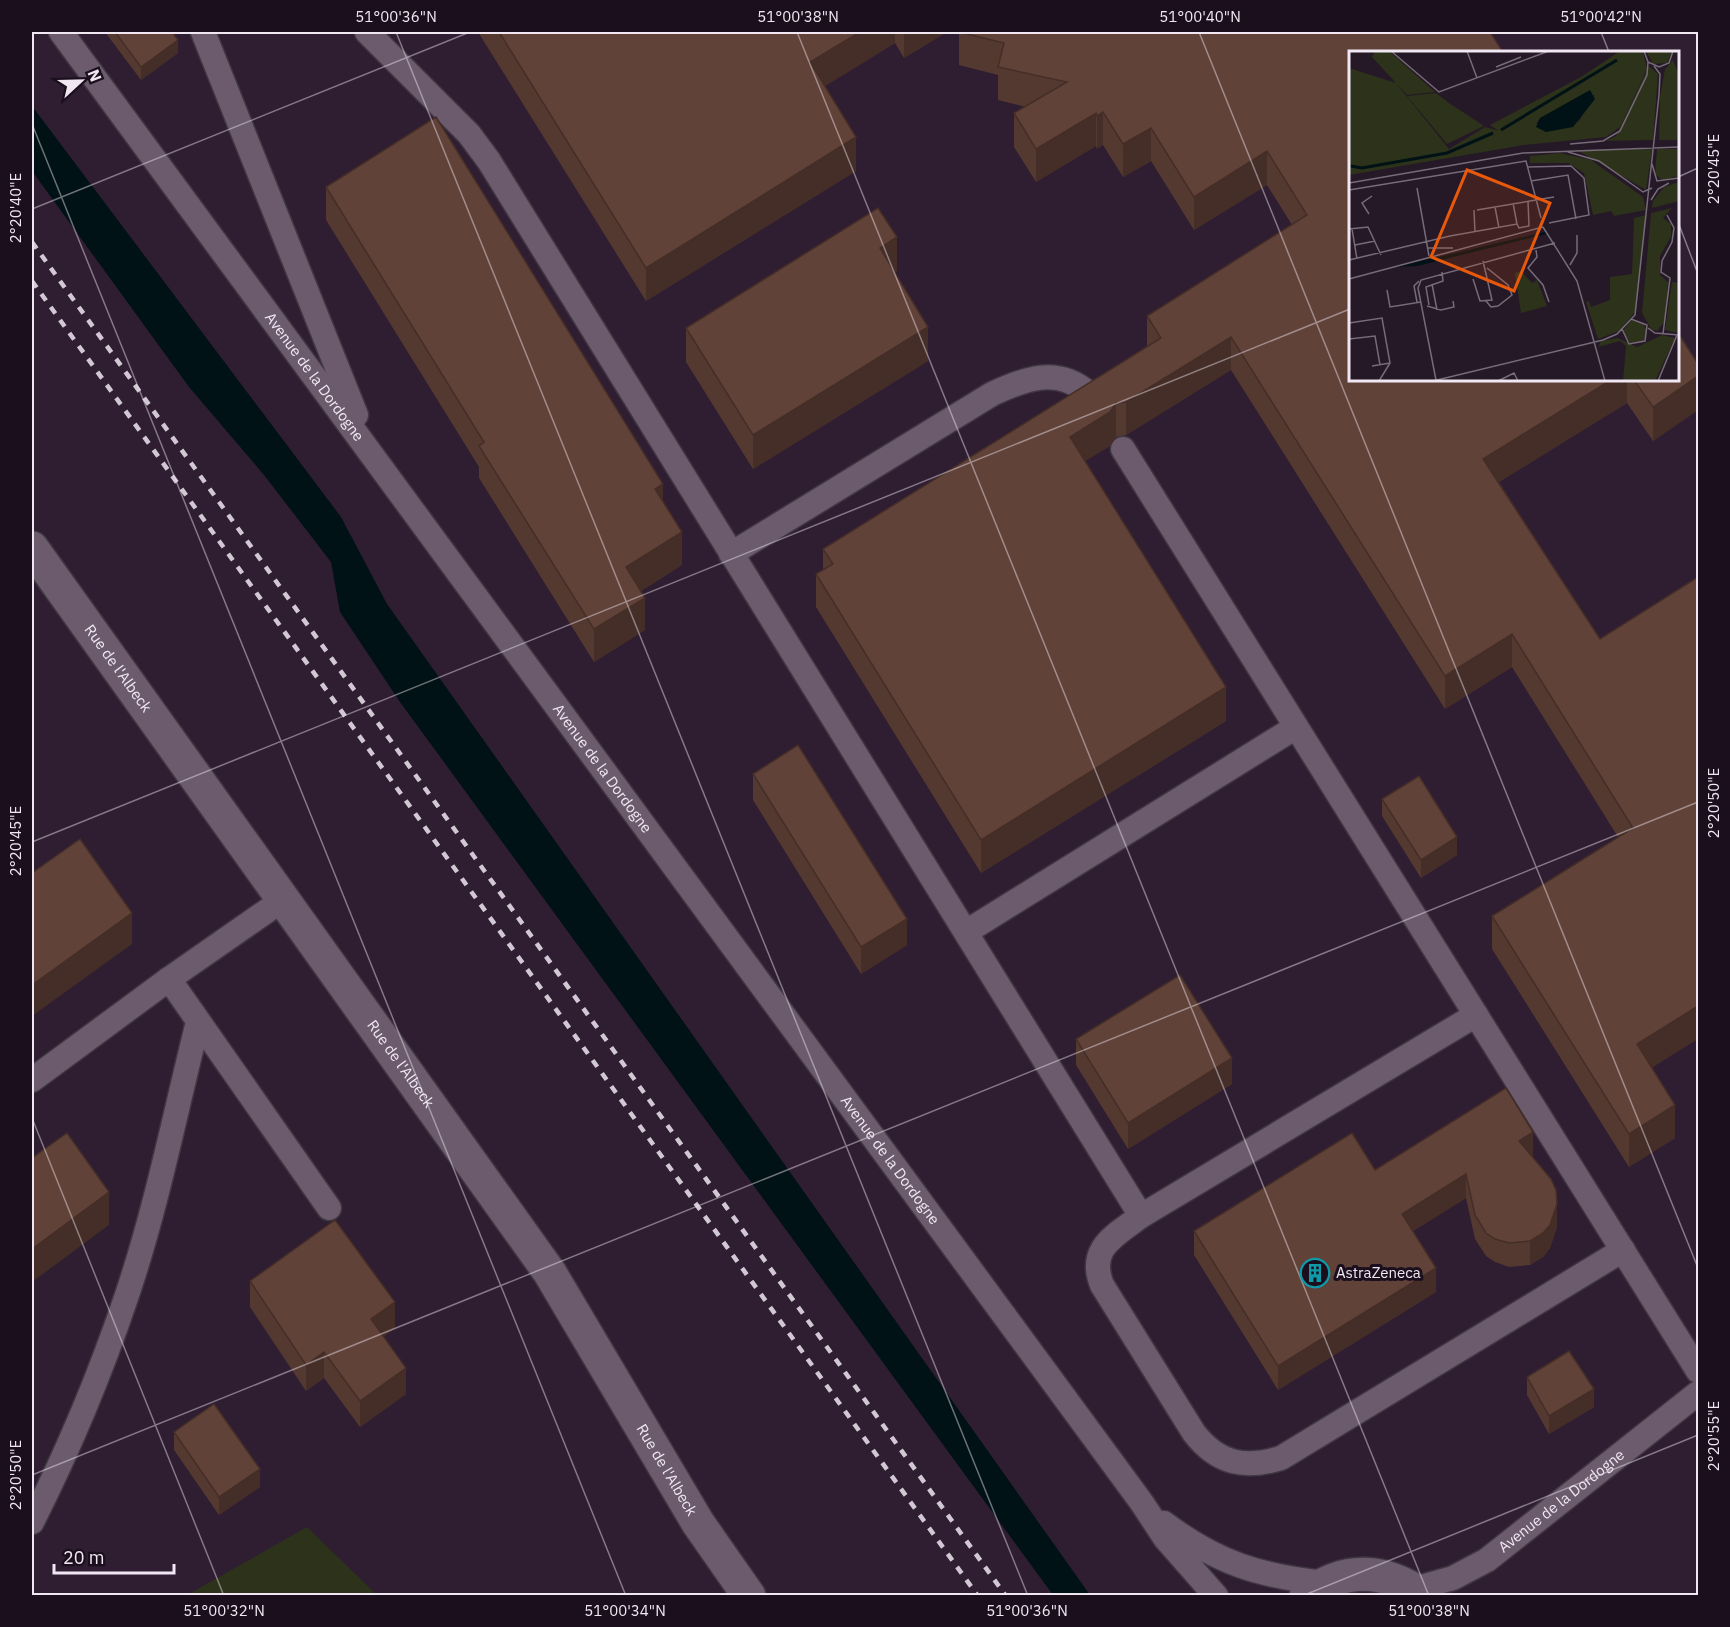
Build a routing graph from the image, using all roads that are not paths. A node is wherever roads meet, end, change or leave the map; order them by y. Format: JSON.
{"nodes":[{"id":1,"x":62,"y":32,"type":"edge"},
{"id":2,"x":203,"y":32,"type":"edge"},
{"id":3,"x":367,"y":32,"type":"edge"},
{"id":4,"x":1088,"y":393,"type":"edge"},
{"id":5,"x":369,"y":448,"type":"junction"},
{"id":6,"x":1124,"y":449,"type":"dead end"},
{"id":7,"x":32,"y":548,"type":"edge"},
{"id":8,"x":731,"y":554,"type":"junction"},
{"id":9,"x":1296,"y":727,"type":"junction"},
{"id":10,"x":284,"y":899,"type":"junction"},
{"id":11,"x":966,"y":932,"type":"junction"},
{"id":12,"x":169,"y":979,"type":"junction"},
{"id":13,"x":1476,"y":1015,"type":"junction"},
{"id":14,"x":198,"y":1022,"type":"junction"},
{"id":15,"x":32,"y":1080,"type":"edge"},
{"id":16,"x":329,"y":1208,"type":"dead end"},
{"id":17,"x":1141,"y":1215,"type":"junction"},
{"id":18,"x":1623,"y":1250,"type":"junction"},
{"id":19,"x":1698,"y":1371,"type":"edge"},
{"id":20,"x":1698,"y":1393,"type":"edge"},
{"id":21,"x":1142,"y":1503,"type":"junction"},
{"id":22,"x":32,"y":1522,"type":"edge"},
{"id":23,"x":1316,"y":1589,"type":"edge"},
{"id":24,"x":1418,"y":1592,"type":"edge"},
{"id":25,"x":749,"y":1596,"type":"edge"},
{"id":26,"x":1216,"y":1596,"type":"edge"}],
"edges":[{"from":1,"to":5,"type":"lane","name":"Avenue de la Dordogne"},
{"from":2,"to":5,"type":"lane"},
{"from":3,"to":8,"type":"lane"},
{"from":4,"to":8,"type":"lane"},
{"from":5,"to":21,"type":"lane","name":"Avenue de la Dordogne"},
{"from":6,"to":9,"type":"lane"},
{"from":7,"to":10,"type":"street","name":"Rue de l'Albeck"},
{"from":8,"to":11,"type":"lane"},
{"from":9,"to":11,"type":"lane"},
{"from":9,"to":13,"type":"lane"},
{"from":10,"to":12,"type":"lane"},
{"from":10,"to":25,"type":"street","name":"Rue de l'Albeck"},
{"from":11,"to":17,"type":"lane"},
{"from":12,"to":14,"type":"lane"},
{"from":12,"to":15,"type":"lane"},
{"from":13,"to":17,"type":"lane"},
{"from":13,"to":18,"type":"lane"},
{"from":14,"to":16,"type":"lane"},
{"from":14,"to":22,"type":"lane"},
{"from":17,"to":18,"type":"lane"},
{"from":18,"to":19,"type":"lane"},
{"from":20,"to":24,"type":"lane","name":"Avenue de la Dordogne"},
{"from":21,"to":23,"type":"lane","name":"Avenue de la Dordogne"},
{"from":21,"to":26,"type":"lane","name":"Avenue de la Dordogne"},
{"from":23,"to":24,"type":"street"}]}
